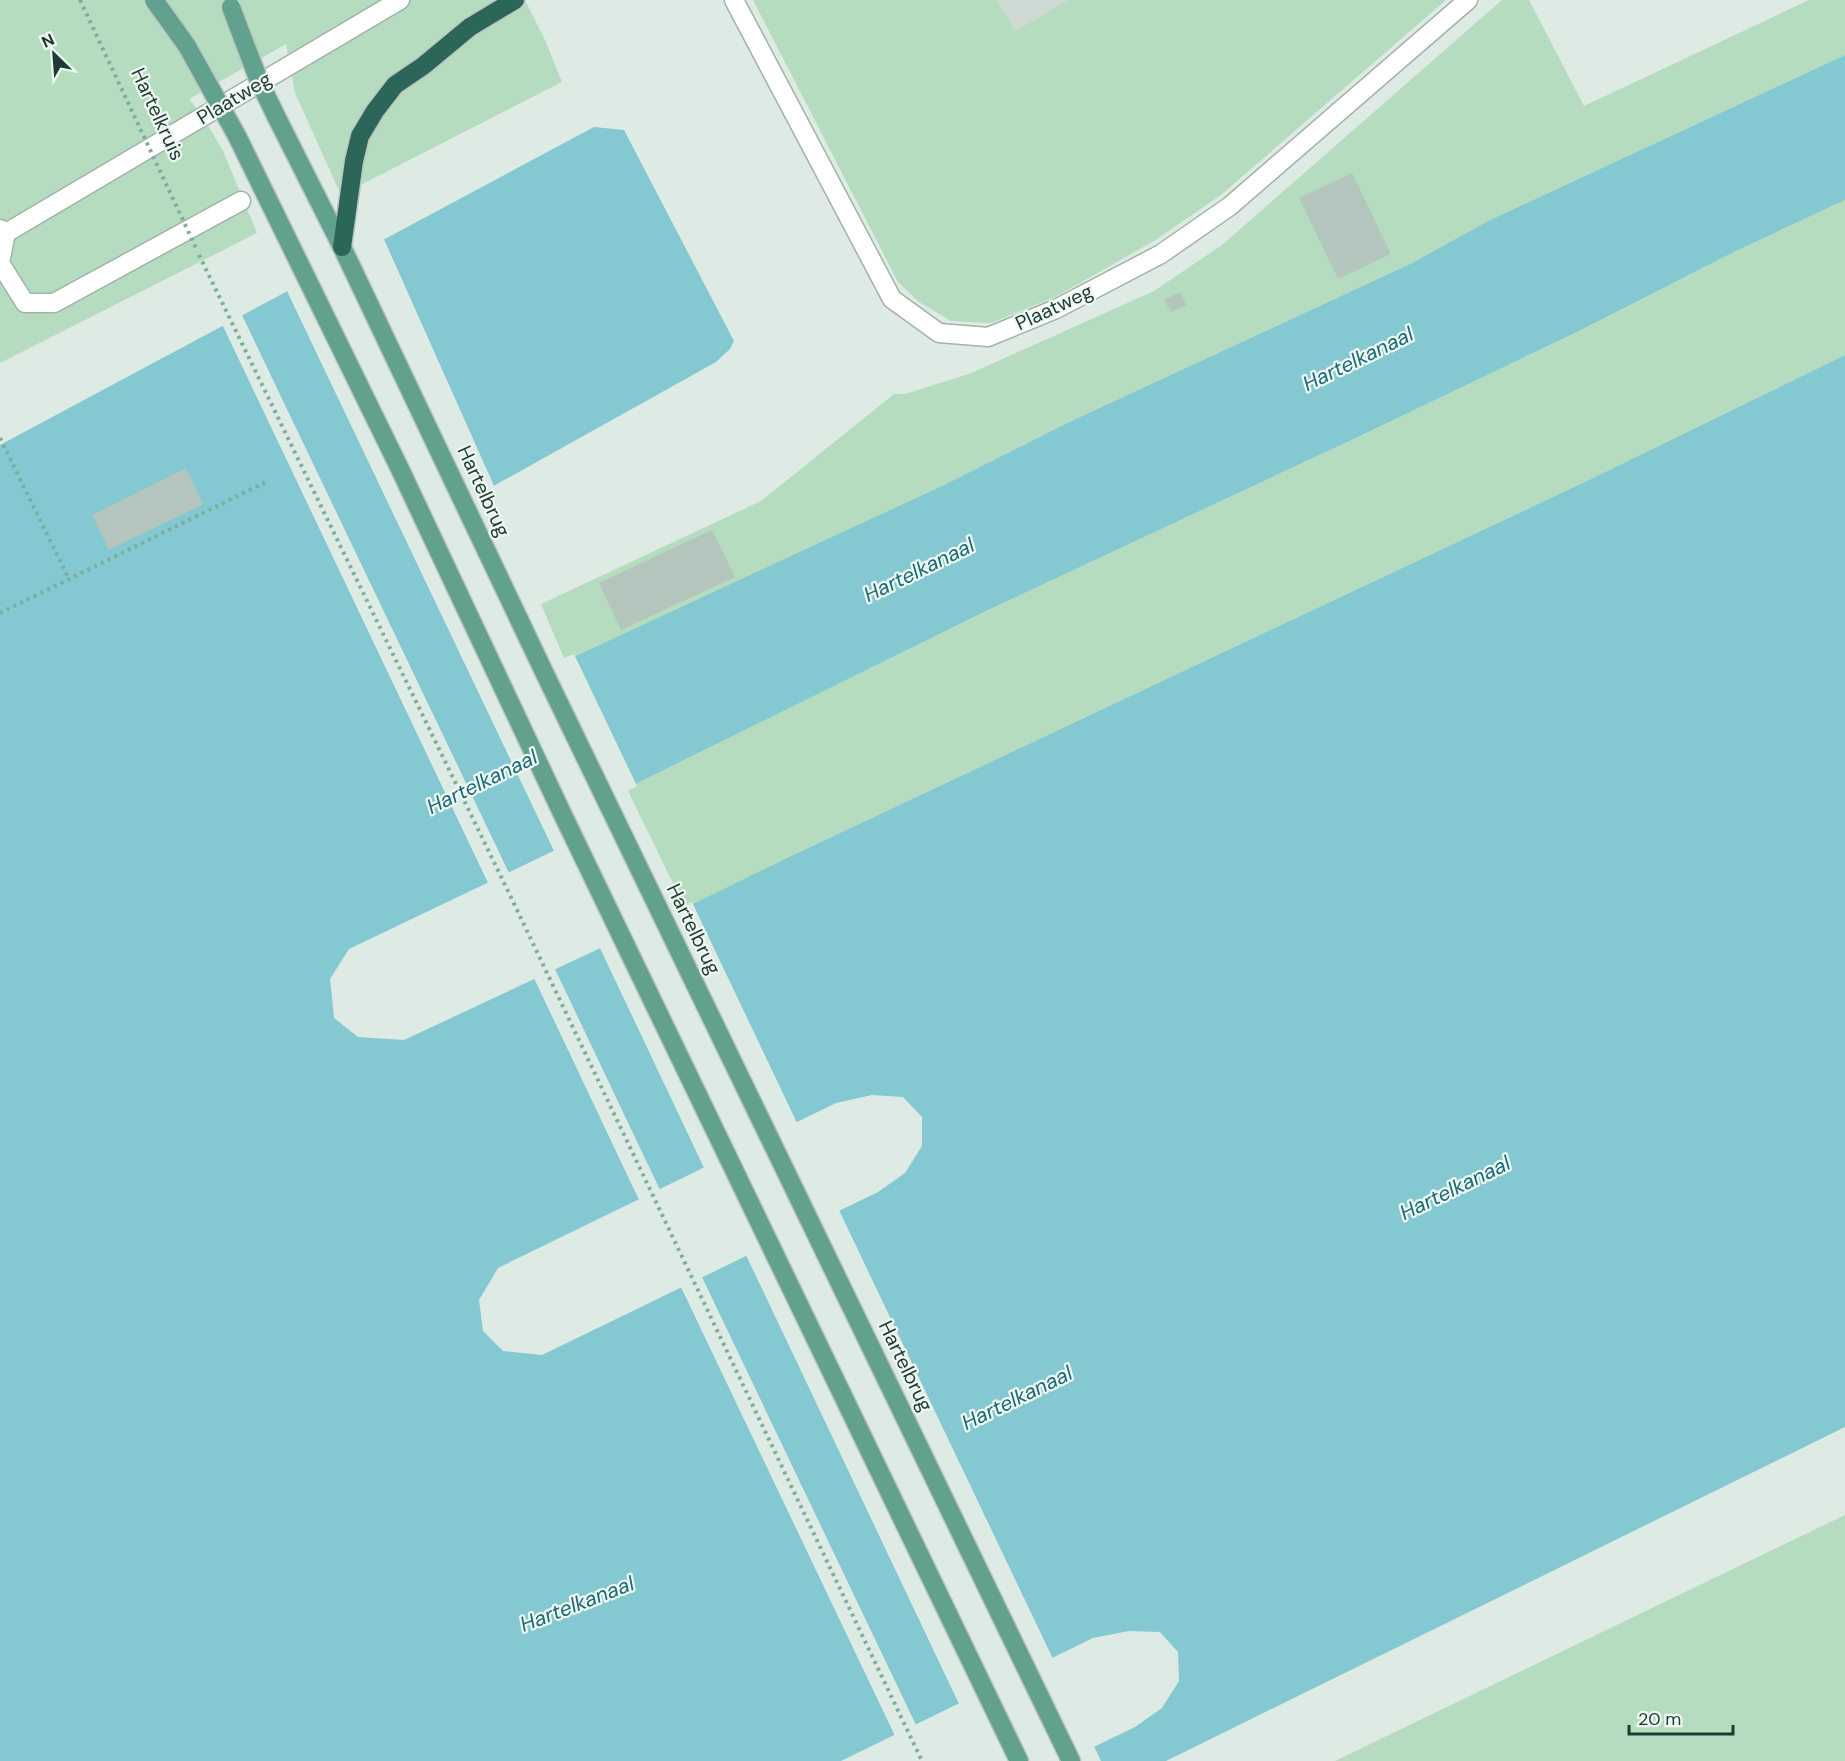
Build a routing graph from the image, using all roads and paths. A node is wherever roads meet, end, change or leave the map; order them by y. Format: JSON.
{"nodes":[{"id":1,"x":80,"y":0,"type":"edge"},
{"id":2,"x":154,"y":0,"type":"edge"},
{"id":3,"x":231,"y":0,"type":"edge"},
{"id":4,"x":400,"y":0,"type":"edge"},
{"id":5,"x":515,"y":0,"type":"edge"},
{"id":6,"x":734,"y":0,"type":"edge"},
{"id":7,"x":1468,"y":0,"type":"edge"},
{"id":8,"x":241,"y":201,"type":"dead end"},
{"id":9,"x":3,"y":231,"type":"edge"},
{"id":10,"x":342,"y":247,"type":"junction"},
{"id":11,"x":0,"y":438,"type":"edge"},
{"id":12,"x":268,"y":480,"type":"dead end"},
{"id":13,"x":69,"y":579,"type":"junction"},
{"id":14,"x":0,"y":613,"type":"edge"},
{"id":15,"x":922,"y":1761,"type":"edge"},
{"id":16,"x":1019,"y":1761,"type":"edge"},
{"id":17,"x":1071,"y":1761,"type":"edge"}],
"edges":[{"from":1,"to":15,"type":"path","name":"Hartelkruis","bridge":true},
{"from":2,"to":16,"type":"main road","bridge":true},
{"from":3,"to":10,"type":"main road","name":"Hartelbrug","bridge":true},
{"from":4,"to":9,"type":"street","name":"Plaatweg"},
{"from":5,"to":10,"type":"highway"},
{"from":6,"to":7,"type":"street","name":"Plaatweg"},
{"from":8,"to":9,"type":"street"},
{"from":10,"to":17,"type":"main road","name":"Hartelbrug"},
{"from":11,"to":13,"type":"path"},
{"from":12,"to":13,"type":"path"},
{"from":13,"to":14,"type":"path"}]}
